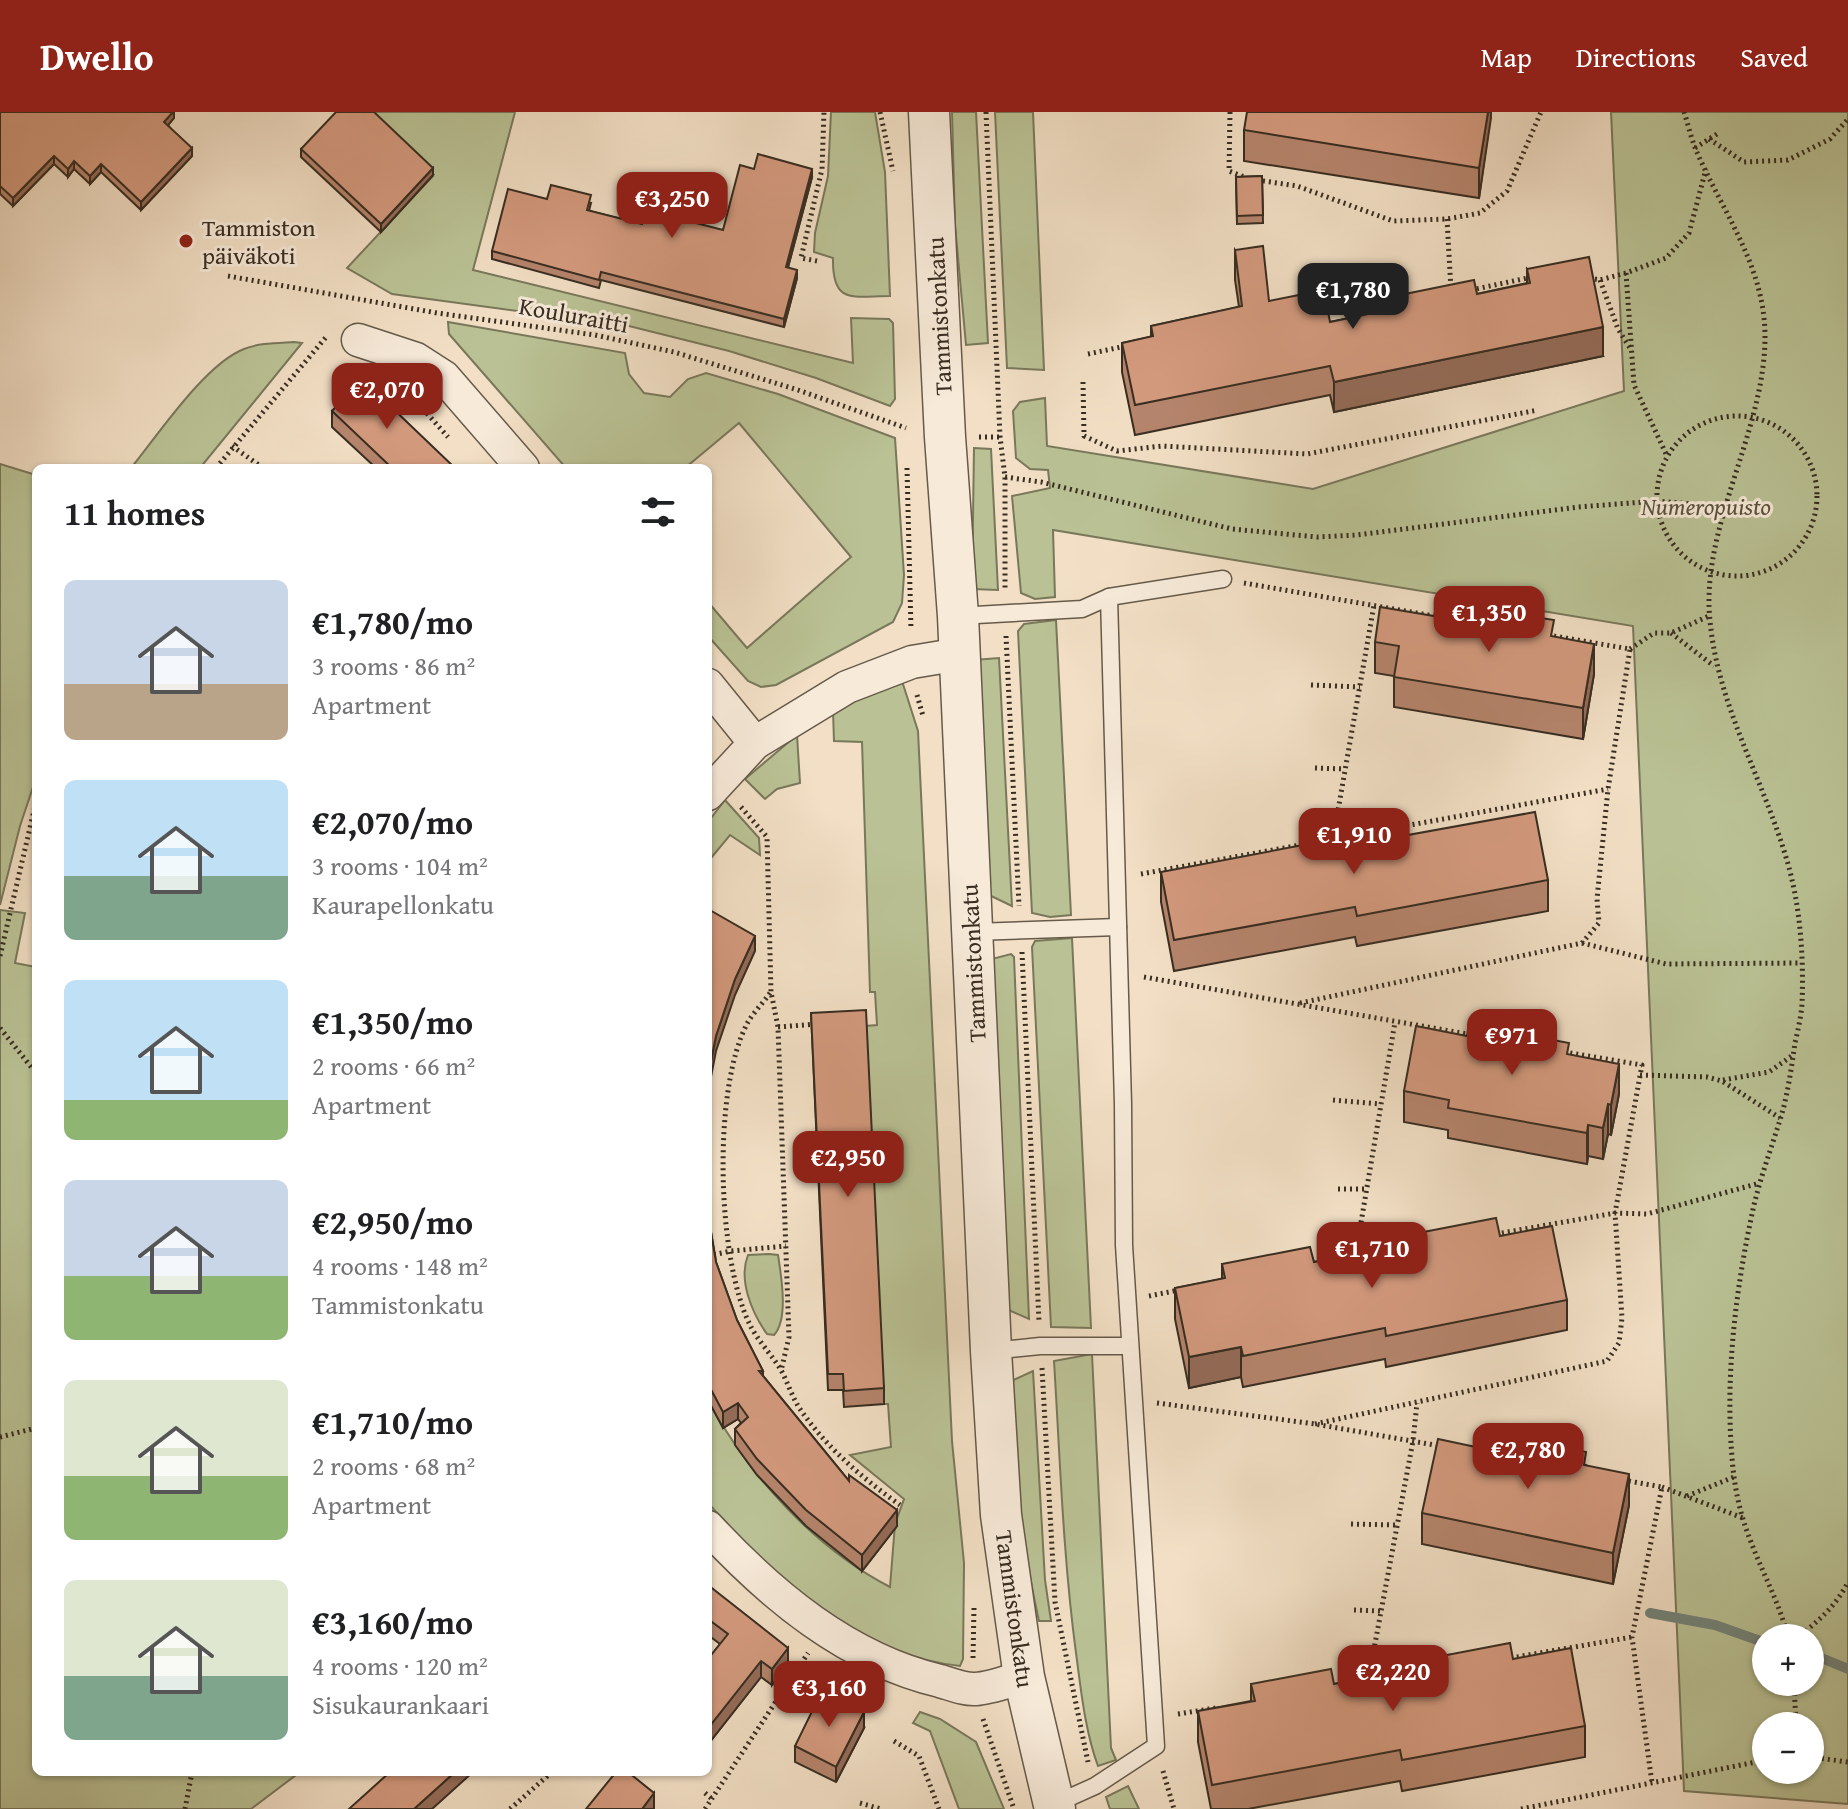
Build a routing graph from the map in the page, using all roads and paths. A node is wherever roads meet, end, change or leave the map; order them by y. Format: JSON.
{"nodes":[{"id":1,"x":824,"y":112,"type":"edge"},
{"id":2,"x":929,"y":112,"type":"edge"},
{"id":3,"x":986,"y":112,"type":"edge"},
{"id":4,"x":1230,"y":112,"type":"edge"},
{"id":5,"x":1541,"y":112,"type":"edge"},
{"id":6,"x":1684,"y":112,"type":"edge"},
{"id":7,"x":1848,"y":119,"type":"edge"},
{"id":8,"x":1720,"y":132,"type":"dead end"},
{"id":9,"x":1709,"y":139,"type":"junction"},
{"id":10,"x":1695,"y":148,"type":"junction"},
{"id":11,"x":1706,"y":169,"type":"junction"},
{"id":12,"x":1447,"y":219,"type":"junction"},
{"id":13,"x":817,"y":261,"type":"dead end"},
{"id":14,"x":1626,"y":273,"type":"junction"},
{"id":15,"x":228,"y":276,"type":"dead end"},
{"id":16,"x":1535,"y":276,"type":"edge"},
{"id":17,"x":1575,"y":276,"type":"edge"},
{"id":18,"x":1600,"y":280,"type":"junction"},
{"id":19,"x":1466,"y":291,"type":"edge"},
{"id":20,"x":1452,"y":294,"type":"edge"},
{"id":21,"x":1405,"y":297,"type":"edge"},
{"id":22,"x":1313,"y":309,"type":"edge"},
{"id":23,"x":358,"y":340,"type":"joint"},
{"id":24,"x":1133,"y":345,"type":"edge"},
{"id":25,"x":1631,"y":350,"type":"junction"},
{"id":26,"x":1088,"y":354,"type":"dead end"},
{"id":27,"x":1083,"y":382,"type":"dead end"},
{"id":28,"x":408,"y":391,"type":"dead end"},
{"id":29,"x":1538,"y":410,"type":"dead end"},
{"id":30,"x":1752,"y":419,"type":"junction"},
{"id":31,"x":906,"y":428,"type":"dead end"},
{"id":32,"x":232,"y":446,"type":"junction"},
{"id":33,"x":456,"y":446,"type":"dead end"},
{"id":34,"x":1668,"y":457,"type":"junction"},
{"id":35,"x":219,"y":464,"type":"edge"},
{"id":36,"x":257,"y":464,"type":"edge"},
{"id":37,"x":520,"y":464,"type":"edge"},
{"id":38,"x":1005,"y":477,"type":"junction"},
{"id":39,"x":1657,"y":501,"type":"junction"},
{"id":40,"x":1726,"y":507,"type":"junction"},
{"id":41,"x":1710,"y":571,"type":"junction"},
{"id":42,"x":1223,"y":579,"type":"joint"},
{"id":43,"x":1109,"y":597,"type":"junction"},
{"id":44,"x":1374,"y":605,"type":"junction"},
{"id":45,"x":1005,"y":612,"type":"junction"},
{"id":46,"x":1709,"y":616,"type":"junction"},
{"id":47,"x":1464,"y":621,"type":"edge"},
{"id":48,"x":1671,"y":633,"type":"junction"},
{"id":49,"x":1540,"y":634,"type":"edge"},
{"id":50,"x":959,"y":635,"type":"junction"},
{"id":51,"x":1630,"y":649,"type":"junction"},
{"id":52,"x":1716,"y":667,"type":"junction"},
{"id":53,"x":1311,"y":685,"type":"dead end"},
{"id":54,"x":1360,"y":687,"type":"junction"},
{"id":55,"x":712,"y":690,"type":"edge"},
{"id":56,"x":755,"y":743,"type":"junction"},
{"id":57,"x":1315,"y":768,"type":"dead end"},
{"id":58,"x":1345,"y":769,"type":"junction"},
{"id":59,"x":713,"y":788,"type":"edge"},
{"id":60,"x":1608,"y":789,"type":"junction"},
{"id":61,"x":32,"y":819,"type":"edge"},
{"id":62,"x":1333,"y":839,"type":"junction"},
{"id":63,"x":1117,"y":879,"type":"junction"},
{"id":64,"x":1118,"y":927,"type":"junction"},
{"id":65,"x":1021,"y":931,"type":"junction"},
{"id":66,"x":972,"y":932,"type":"junction"},
{"id":67,"x":1582,"y":943,"type":"junction"},
{"id":68,"x":0,"y":956,"type":"edge"},
{"id":69,"x":1801,"y":963,"type":"junction"},
{"id":70,"x":1119,"y":973,"type":"junction"},
{"id":71,"x":771,"y":992,"type":"junction"},
{"id":72,"x":1295,"y":1004,"type":"junction"},
{"id":73,"x":1395,"y":1022,"type":"junction"},
{"id":74,"x":829,"y":1023,"type":"edge"},
{"id":75,"x":778,"y":1027,"type":"junction"},
{"id":76,"x":0,"y":1028,"type":"edge"},
{"id":77,"x":1487,"y":1038,"type":"edge"},
{"id":78,"x":1565,"y":1052,"type":"edge"},
{"id":79,"x":1793,"y":1055,"type":"junction"},
{"id":80,"x":32,"y":1068,"type":"edge"},
{"id":81,"x":1640,"y":1075,"type":"junction"},
{"id":82,"x":1722,"y":1081,"type":"junction"},
{"id":83,"x":1333,"y":1100,"type":"dead end"},
{"id":84,"x":1381,"y":1104,"type":"junction"},
{"id":85,"x":1780,"y":1118,"type":"junction"},
{"id":86,"x":1761,"y":1183,"type":"junction"},
{"id":87,"x":1338,"y":1189,"type":"dead end"},
{"id":88,"x":1366,"y":1189,"type":"junction"},
{"id":89,"x":1615,"y":1213,"type":"junction"},
{"id":90,"x":1492,"y":1235,"type":"edge"},
{"id":91,"x":786,"y":1246,"type":"junction"},
{"id":92,"x":731,"y":1251,"type":"junction"},
{"id":93,"x":712,"y":1255,"type":"edge"},
{"id":94,"x":1370,"y":1257,"type":"edge"},
{"id":95,"x":1188,"y":1289,"type":"edge"},
{"id":96,"x":1127,"y":1299,"type":"junction"},
{"id":97,"x":1040,"y":1346,"type":"junction"},
{"id":98,"x":1129,"y":1346,"type":"junction"},
{"id":99,"x":991,"y":1351,"type":"junction"},
{"id":100,"x":781,"y":1371,"type":"junction"},
{"id":101,"x":1133,"y":1400,"type":"junction"},
{"id":102,"x":1417,"y":1403,"type":"junction"},
{"id":103,"x":1315,"y":1424,"type":"junction"},
{"id":104,"x":32,"y":1429,"type":"edge"},
{"id":105,"x":0,"y":1437,"type":"edge"},
{"id":106,"x":1413,"y":1441,"type":"junction"},
{"id":107,"x":1444,"y":1447,"type":"edge"},
{"id":108,"x":1734,"y":1477,"type":"junction"},
{"id":109,"x":1615,"y":1478,"type":"edge"},
{"id":110,"x":1662,"y":1487,"type":"junction"},
{"id":111,"x":1686,"y":1496,"type":"junction"},
{"id":112,"x":900,"y":1505,"type":"dead end"},
{"id":113,"x":1743,"y":1518,"type":"junction"},
{"id":114,"x":1351,"y":1524,"type":"dead end"},
{"id":115,"x":1398,"y":1525,"type":"junction"},
{"id":116,"x":712,"y":1531,"type":"edge"},
{"id":117,"x":1848,"y":1582,"type":"edge"},
{"id":118,"x":1354,"y":1610,"type":"dead end"},
{"id":119,"x":1381,"y":1611,"type":"junction"},
{"id":120,"x":1784,"y":1624,"type":"edge"},
{"id":121,"x":1815,"y":1624,"type":"edge"},
{"id":122,"x":1632,"y":1637,"type":"junction"},
{"id":123,"x":811,"y":1649,"type":"dead end"},
{"id":124,"x":1492,"y":1661,"type":"edge"},
{"id":125,"x":1024,"y":1677,"type":"junction"},
{"id":126,"x":1384,"y":1679,"type":"edge"},
{"id":127,"x":1230,"y":1706,"type":"edge"},
{"id":128,"x":1154,"y":1719,"type":"junction"},
{"id":129,"x":894,"y":1741,"type":"dead end"},
{"id":130,"x":1156,"y":1746,"type":"junction"},
{"id":131,"x":1824,"y":1759,"type":"edge"},
{"id":132,"x":1848,"y":1762,"type":"edge"},
{"id":133,"x":1752,"y":1763,"type":"edge"},
{"id":134,"x":191,"y":1776,"type":"edge"},
{"id":135,"x":547,"y":1776,"type":"edge"},
{"id":136,"x":1652,"y":1783,"type":"junction"},
{"id":137,"x":1095,"y":1786,"type":"junction"},
{"id":138,"x":705,"y":1793,"type":"dead end"},
{"id":139,"x":712,"y":1799,"type":"junction"},
{"id":140,"x":860,"y":1803,"type":"dead end"},
{"id":141,"x":1054,"y":1807,"type":"edge"},
{"id":142,"x":185,"y":1809,"type":"edge"},
{"id":143,"x":510,"y":1809,"type":"edge"},
{"id":144,"x":705,"y":1809,"type":"edge"},
{"id":145,"x":881,"y":1809,"type":"edge"},
{"id":146,"x":939,"y":1809,"type":"edge"},
{"id":147,"x":1174,"y":1809,"type":"edge"},
{"id":148,"x":1521,"y":1809,"type":"edge"}],
"edges":[{"from":1,"to":13,"type":"path"},
{"from":2,"to":50,"type":"street","name":"Tammistonkatu"},
{"from":3,"to":38,"type":"path"},
{"from":4,"to":12,"type":"path"},
{"from":5,"to":12,"type":"path"},
{"from":6,"to":10,"type":"path"},
{"from":7,"to":9,"type":"path"},
{"from":8,"to":9,"type":"path"},
{"from":9,"to":10,"type":"path"},
{"from":10,"to":11,"type":"path"},
{"from":11,"to":14,"type":"path"},
{"from":11,"to":30,"type":"path"},
{"from":12,"to":20,"type":"path"},
{"from":14,"to":18,"type":"path"},
{"from":14,"to":25,"type":"path"},
{"from":15,"to":31,"type":"path","name":"Kouluraitti"},
{"from":16,"to":19,"type":"path"},
{"from":17,"to":18,"type":"path"},
{"from":18,"to":25,"type":"path"},
{"from":21,"to":22,"type":"path"},
{"from":23,"to":32,"type":"path"},
{"from":23,"to":37,"type":"street"},
{"from":24,"to":26,"type":"path"},
{"from":25,"to":34,"type":"path"},
{"from":27,"to":29,"type":"path"},
{"from":28,"to":33,"type":"path"},
{"from":30,"to":34,"type":"path"},
{"from":30,"to":40,"type":"path"},
{"from":30,"to":41,"type":"path"},
{"from":32,"to":35,"type":"path"},
{"from":32,"to":36,"type":"path"},
{"from":34,"to":39,"type":"path"},
{"from":38,"to":39,"type":"path"},
{"from":38,"to":45,"type":"path"},
{"from":39,"to":40,"type":"path"},
{"from":39,"to":41,"type":"path"},
{"from":40,"to":41,"type":"path"},
{"from":41,"to":46,"type":"path"},
{"from":42,"to":43,"type":"lane"},
{"from":42,"to":44,"type":"path"},
{"from":43,"to":45,"type":"lane"},
{"from":43,"to":63,"type":"lane"},
{"from":44,"to":47,"type":"path"},
{"from":44,"to":54,"type":"path"},
{"from":45,"to":50,"type":"lane"},
{"from":45,"to":65,"type":"path"},
{"from":46,"to":48,"type":"path"},
{"from":46,"to":52,"type":"path"},
{"from":48,"to":51,"type":"path"},
{"from":48,"to":52,"type":"path"},
{"from":49,"to":51,"type":"path"},
{"from":50,"to":56,"type":"street"},
{"from":50,"to":66,"type":"street","name":"Tammistonkatu"},
{"from":51,"to":60,"type":"path"},
{"from":52,"to":69,"type":"path"},
{"from":53,"to":54,"type":"path"},
{"from":54,"to":58,"type":"path"},
{"from":55,"to":56,"type":"street"},
{"from":56,"to":59,"type":"street"},
{"from":57,"to":58,"type":"path"},
{"from":58,"to":62,"type":"path"},
{"from":59,"to":71,"type":"path"},
{"from":60,"to":62,"type":"path"},
{"from":60,"to":67,"type":"path"},
{"from":61,"to":68,"type":"path"},
{"from":62,"to":63,"type":"path"},
{"from":63,"to":64,"type":"lane"},
{"from":64,"to":65,"type":"lane"},
{"from":64,"to":70,"type":"lane"},
{"from":65,"to":66,"type":"lane"},
{"from":65,"to":97,"type":"path"},
{"from":66,"to":99,"type":"street","name":"Tammistonkatu"},
{"from":67,"to":69,"type":"path"},
{"from":67,"to":72,"type":"path"},
{"from":69,"to":79,"type":"path"},
{"from":70,"to":72,"type":"path"},
{"from":70,"to":96,"type":"lane"},
{"from":71,"to":75,"type":"path"},
{"from":71,"to":92,"type":"path"},
{"from":72,"to":73,"type":"path"},
{"from":73,"to":77,"type":"path"},
{"from":73,"to":84,"type":"path"},
{"from":74,"to":75,"type":"path"},
{"from":75,"to":91,"type":"path"},
{"from":76,"to":80,"type":"path"},
{"from":78,"to":81,"type":"path"},
{"from":79,"to":82,"type":"path"},
{"from":79,"to":85,"type":"path"},
{"from":81,"to":82,"type":"path"},
{"from":81,"to":89,"type":"path"},
{"from":82,"to":85,"type":"path"},
{"from":83,"to":84,"type":"path"},
{"from":84,"to":88,"type":"path"},
{"from":85,"to":86,"type":"path"},
{"from":86,"to":89,"type":"path"},
{"from":86,"to":108,"type":"path"},
{"from":87,"to":88,"type":"path"},
{"from":88,"to":94,"type":"path"},
{"from":89,"to":90,"type":"path"},
{"from":89,"to":102,"type":"path"},
{"from":91,"to":92,"type":"path"},
{"from":91,"to":100,"type":"path"},
{"from":92,"to":93,"type":"path"},
{"from":92,"to":100,"type":"path"},
{"from":95,"to":96,"type":"path"},
{"from":96,"to":98,"type":"lane"},
{"from":97,"to":98,"type":"lane"},
{"from":97,"to":99,"type":"lane"},
{"from":97,"to":137,"type":"path"},
{"from":98,"to":101,"type":"lane"},
{"from":99,"to":125,"type":"street","name":"Tammistonkatu"},
{"from":100,"to":112,"type":"path"},
{"from":101,"to":103,"type":"path"},
{"from":101,"to":128,"type":"lane"},
{"from":102,"to":103,"type":"path"},
{"from":102,"to":106,"type":"path"},
{"from":103,"to":106,"type":"path"},
{"from":104,"to":105,"type":"path"},
{"from":106,"to":107,"type":"path"},
{"from":106,"to":115,"type":"path"},
{"from":108,"to":111,"type":"path"},
{"from":108,"to":113,"type":"path"},
{"from":109,"to":110,"type":"path"},
{"from":110,"to":111,"type":"path"},
{"from":110,"to":122,"type":"path"},
{"from":111,"to":113,"type":"path"},
{"from":113,"to":120,"type":"path"},
{"from":114,"to":115,"type":"path"},
{"from":115,"to":119,"type":"path"},
{"from":116,"to":125,"type":"street"},
{"from":117,"to":121,"type":"path"},
{"from":118,"to":119,"type":"path"},
{"from":119,"to":126,"type":"path"},
{"from":122,"to":124,"type":"path"},
{"from":122,"to":136,"type":"path"},
{"from":123,"to":139,"type":"path"},
{"from":125,"to":141,"type":"street","name":"Tammistonkatu"},
{"from":127,"to":128,"type":"path"},
{"from":128,"to":130,"type":"lane"},
{"from":129,"to":146,"type":"path"},
{"from":130,"to":137,"type":"lane"},
{"from":130,"to":147,"type":"path"},
{"from":131,"to":132,"type":"path"},
{"from":133,"to":136,"type":"path"},
{"from":134,"to":142,"type":"path"},
{"from":135,"to":143,"type":"path"},
{"from":136,"to":148,"type":"path"},
{"from":137,"to":141,"type":"lane"},
{"from":138,"to":139,"type":"path"},
{"from":139,"to":144,"type":"path"},
{"from":140,"to":145,"type":"path"}]}
